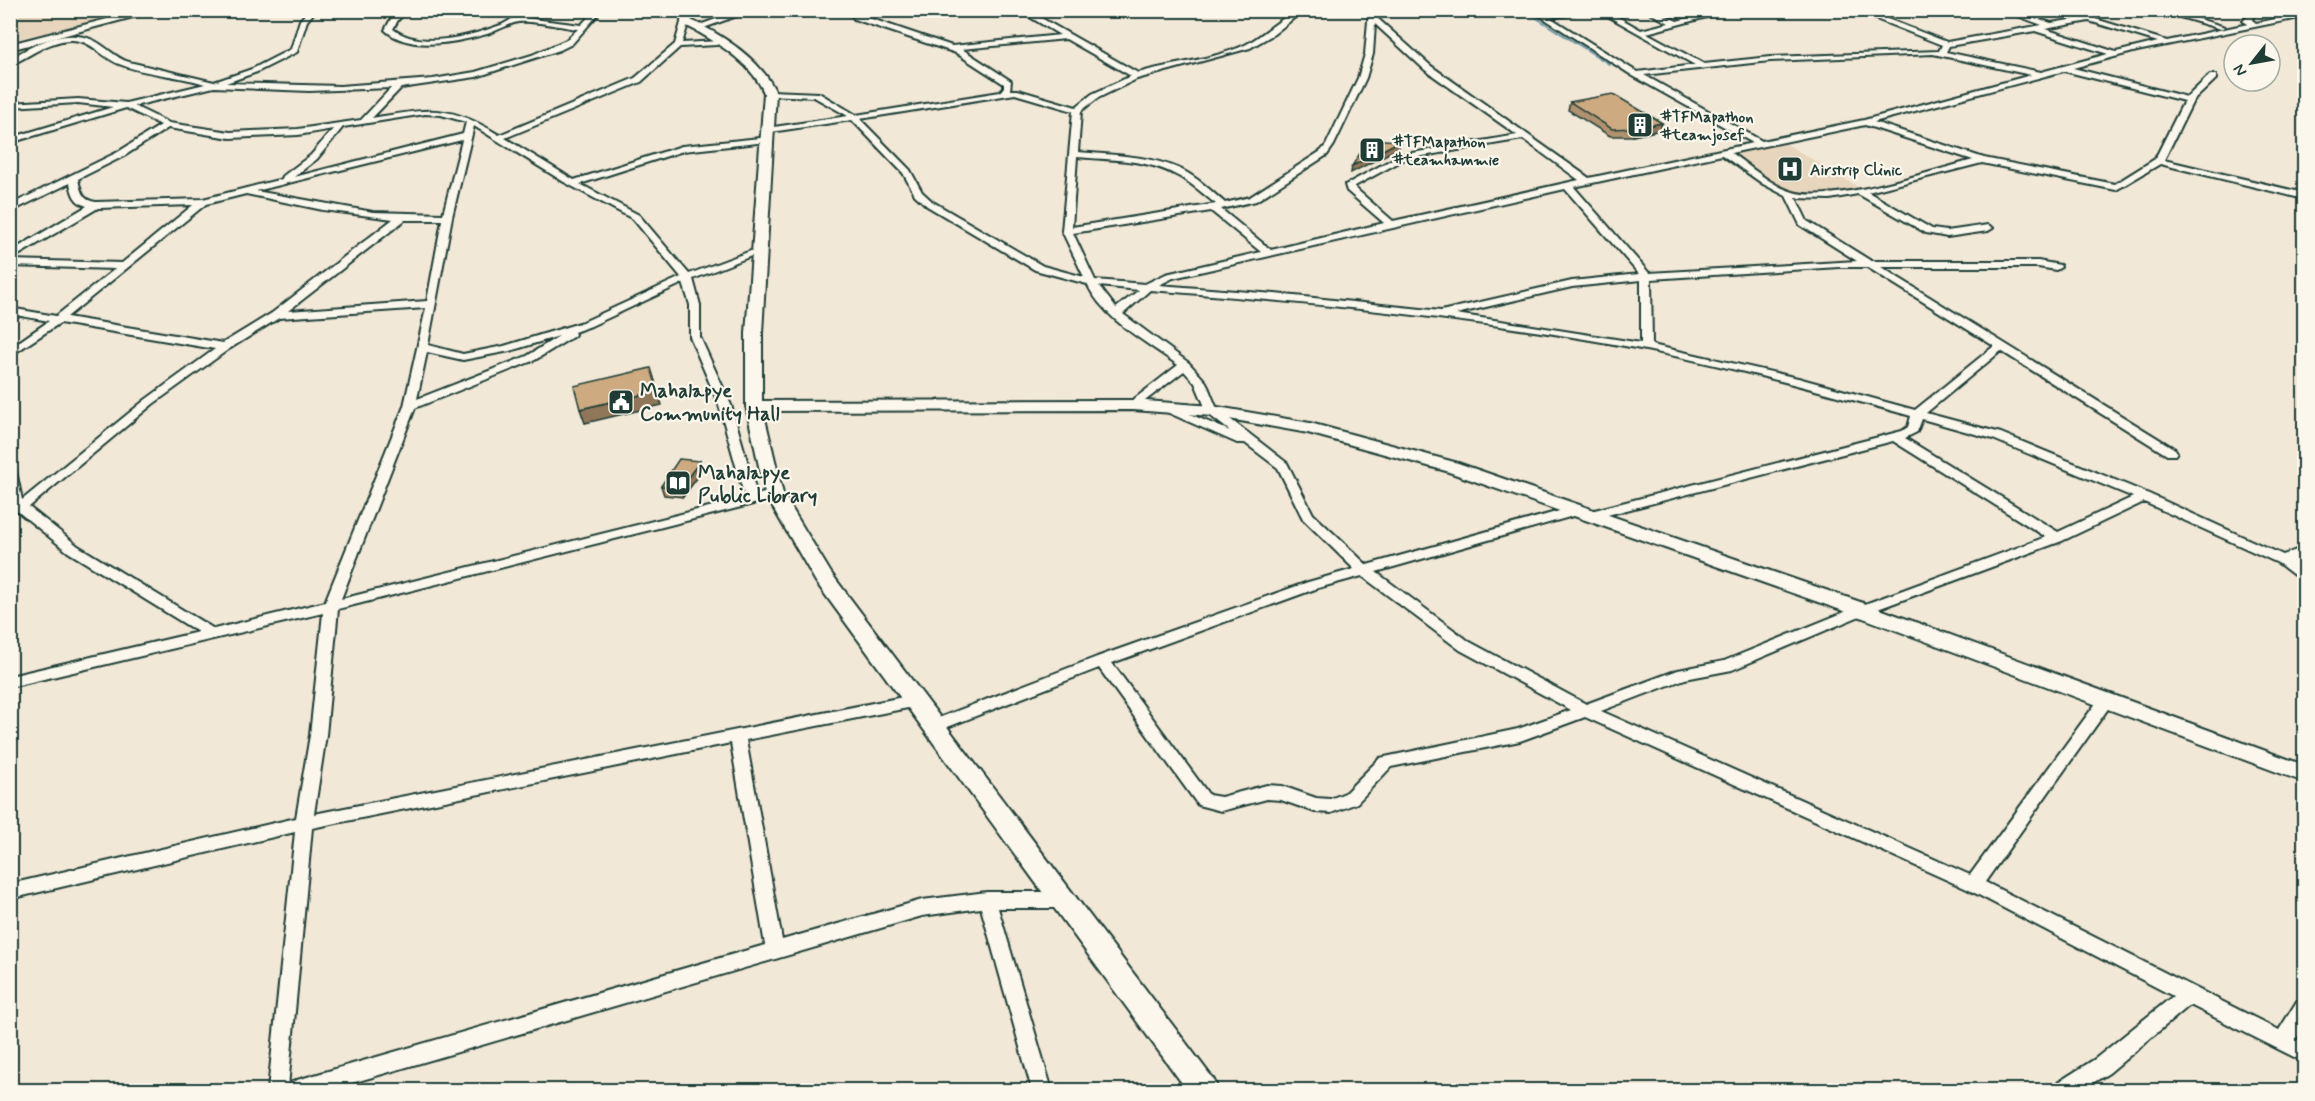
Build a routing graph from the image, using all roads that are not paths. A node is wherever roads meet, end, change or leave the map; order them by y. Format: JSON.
{"nodes":[{"id":1,"x":155,"y":10,"type":"edge"},
{"id":2,"x":313,"y":10,"type":"edge"},
{"id":3,"x":405,"y":10,"type":"edge"},
{"id":4,"x":531,"y":10,"type":"edge"},
{"id":5,"x":599,"y":10,"type":"edge"},
{"id":6,"x":750,"y":10,"type":"edge"},
{"id":7,"x":852,"y":10,"type":"edge"},
{"id":8,"x":1021,"y":10,"type":"edge"},
{"id":9,"x":1300,"y":10,"type":"edge"},
{"id":10,"x":1534,"y":10,"type":"edge"},
{"id":11,"x":1590,"y":10,"type":"edge"},
{"id":12,"x":1599,"y":10,"type":"edge"},
{"id":13,"x":1647,"y":10,"type":"edge"},
{"id":14,"x":1716,"y":10,"type":"edge"},
{"id":15,"x":1856,"y":10,"type":"edge"},
{"id":16,"x":2005,"y":10,"type":"edge"},
{"id":17,"x":2159,"y":10,"type":"edge"},
{"id":18,"x":2244,"y":10,"type":"edge"},
{"id":19,"x":1373,"y":14,"type":"edge"},
{"id":20,"x":2304,"y":15,"type":"edge"},
{"id":21,"x":686,"y":16,"type":"edge"},
{"id":22,"x":1543,"y":17,"type":"junction"},
{"id":23,"x":520,"y":20,"type":"junction"},
{"id":24,"x":1676,"y":23,"type":"junction"},
{"id":25,"x":2253,"y":24,"type":"junction"},
{"id":26,"x":2051,"y":26,"type":"junction"},
{"id":27,"x":583,"y":27,"type":"junction"},
{"id":28,"x":698,"y":27,"type":"junction"},
{"id":29,"x":2036,"y":28,"type":"junction"},
{"id":30,"x":2229,"y":29,"type":"junction"},
{"id":31,"x":1641,"y":32,"type":"junction"},
{"id":32,"x":1065,"y":37,"type":"junction"},
{"id":33,"x":2164,"y":42,"type":"junction"},
{"id":34,"x":37,"y":43,"type":"junction"},
{"id":35,"x":717,"y":43,"type":"junction"},
{"id":36,"x":1946,"y":44,"type":"junction"},
{"id":37,"x":678,"y":45,"type":"junction"},
{"id":38,"x":10,"y":47,"type":"edge"},
{"id":39,"x":953,"y":49,"type":"junction"},
{"id":40,"x":1942,"y":52,"type":"junction"},
{"id":41,"x":2115,"y":54,"type":"junction"},
{"id":42,"x":10,"y":63,"type":"edge"},
{"id":43,"x":1702,"y":66,"type":"junction"},
{"id":44,"x":2062,"y":68,"type":"junction"},
{"id":45,"x":1636,"y":74,"type":"junction"},
{"id":46,"x":2041,"y":75,"type":"junction"},
{"id":47,"x":1137,"y":76,"type":"junction"},
{"id":48,"x":2213,"y":77,"type":"dead end"},
{"id":49,"x":401,"y":83,"type":"junction"},
{"id":50,"x":216,"y":85,"type":"junction"},
{"id":51,"x":770,"y":93,"type":"junction"},
{"id":52,"x":1003,"y":93,"type":"junction"},
{"id":53,"x":2189,"y":99,"type":"junction"},
{"id":54,"x":10,"y":105,"type":"edge"},
{"id":55,"x":127,"y":106,"type":"junction"},
{"id":56,"x":1077,"y":110,"type":"junction"},
{"id":57,"x":855,"y":117,"type":"junction"},
{"id":58,"x":364,"y":121,"type":"junction"},
{"id":59,"x":471,"y":121,"type":"junction"},
{"id":60,"x":1865,"y":122,"type":"junction"},
{"id":61,"x":167,"y":125,"type":"junction"},
{"id":62,"x":340,"y":126,"type":"junction"},
{"id":63,"x":767,"y":135,"type":"junction"},
{"id":64,"x":466,"y":136,"type":"junction"},
{"id":65,"x":1522,"y":137,"type":"junction"},
{"id":66,"x":498,"y":138,"type":"junction"},
{"id":67,"x":10,"y":141,"type":"edge"},
{"id":68,"x":1761,"y":144,"type":"junction"},
{"id":69,"x":1725,"y":153,"type":"junction"},
{"id":70,"x":1074,"y":154,"type":"junction"},
{"id":71,"x":1982,"y":160,"type":"junction"},
{"id":72,"x":2159,"y":161,"type":"junction"},
{"id":73,"x":73,"y":177,"type":"junction"},
{"id":74,"x":1588,"y":182,"type":"junction"},
{"id":75,"x":280,"y":183,"type":"junction"},
{"id":76,"x":573,"y":183,"type":"junction"},
{"id":77,"x":1568,"y":186,"type":"junction"},
{"id":78,"x":1859,"y":191,"type":"junction"},
{"id":79,"x":247,"y":192,"type":"junction"},
{"id":80,"x":1790,"y":195,"type":"junction"},
{"id":81,"x":2304,"y":196,"type":"edge"},
{"id":82,"x":203,"y":202,"type":"junction"},
{"id":83,"x":96,"y":205,"type":"junction"},
{"id":84,"x":1220,"y":208,"type":"junction"},
{"id":85,"x":10,"y":209,"type":"edge"},
{"id":86,"x":447,"y":217,"type":"junction"},
{"id":87,"x":402,"y":218,"type":"junction"},
{"id":88,"x":1391,"y":224,"type":"junction"},
{"id":89,"x":1988,"y":228,"type":"dead end"},
{"id":90,"x":1067,"y":231,"type":"junction"},
{"id":91,"x":759,"y":251,"type":"junction"},
{"id":92,"x":1269,"y":253,"type":"junction"},
{"id":93,"x":10,"y":257,"type":"edge"},
{"id":94,"x":10,"y":263,"type":"edge"},
{"id":95,"x":1865,"y":263,"type":"junction"},
{"id":96,"x":126,"y":266,"type":"junction"},
{"id":97,"x":2056,"y":267,"type":"dead end"},
{"id":98,"x":1646,"y":276,"type":"junction"},
{"id":99,"x":687,"y":278,"type":"junction"},
{"id":100,"x":1094,"y":283,"type":"junction"},
{"id":101,"x":1149,"y":286,"type":"junction"},
{"id":102,"x":432,"y":304,"type":"junction"},
{"id":103,"x":10,"y":311,"type":"edge"},
{"id":104,"x":1116,"y":314,"type":"junction"},
{"id":105,"x":1437,"y":314,"type":"junction"},
{"id":106,"x":276,"y":315,"type":"junction"},
{"id":107,"x":60,"y":318,"type":"junction"},
{"id":108,"x":587,"y":324,"type":"junction"},
{"id":109,"x":225,"y":347,"type":"junction"},
{"id":110,"x":421,"y":347,"type":"junction"},
{"id":111,"x":1646,"y":347,"type":"junction"},
{"id":112,"x":2000,"y":347,"type":"junction"},
{"id":113,"x":10,"y":353,"type":"edge"},
{"id":114,"x":1185,"y":365,"type":"junction"},
{"id":115,"x":1133,"y":405,"type":"junction"},
{"id":116,"x":410,"y":406,"type":"junction"},
{"id":117,"x":754,"y":406,"type":"junction"},
{"id":118,"x":1164,"y":407,"type":"junction"},
{"id":119,"x":1212,"y":411,"type":"junction"},
{"id":120,"x":1918,"y":413,"type":"junction"},
{"id":121,"x":1896,"y":438,"type":"junction"},
{"id":122,"x":1251,"y":444,"type":"junction"},
{"id":123,"x":2171,"y":452,"type":"dead end"},
{"id":124,"x":10,"y":471,"type":"edge"},
{"id":125,"x":763,"y":497,"type":"junction"},
{"id":126,"x":2144,"y":497,"type":"junction"},
{"id":127,"x":16,"y":506,"type":"edge"},
{"id":128,"x":1582,"y":514,"type":"junction"},
{"id":129,"x":2057,"y":538,"type":"junction"},
{"id":130,"x":2304,"y":551,"type":"edge"},
{"id":131,"x":2283,"y":560,"type":"junction"},
{"id":132,"x":1365,"y":571,"type":"junction"},
{"id":133,"x":2304,"y":576,"type":"edge"},
{"id":134,"x":331,"y":606,"type":"junction"},
{"id":135,"x":1862,"y":610,"type":"junction"},
{"id":136,"x":212,"y":634,"type":"junction"},
{"id":137,"x":1102,"y":661,"type":"junction"},
{"id":138,"x":10,"y":682,"type":"edge"},
{"id":139,"x":2107,"y":699,"type":"junction"},
{"id":140,"x":913,"y":701,"type":"junction"},
{"id":141,"x":1584,"y":710,"type":"junction"},
{"id":142,"x":934,"y":726,"type":"junction"},
{"id":143,"x":738,"y":738,"type":"junction"},
{"id":144,"x":2304,"y":774,"type":"edge"},
{"id":145,"x":304,"y":823,"type":"junction"},
{"id":146,"x":1973,"y":884,"type":"junction"},
{"id":147,"x":10,"y":892,"type":"edge"},
{"id":148,"x":987,"y":900,"type":"junction"},
{"id":149,"x":1062,"y":900,"type":"junction"},
{"id":150,"x":775,"y":950,"type":"junction"},
{"id":151,"x":2189,"y":994,"type":"junction"},
{"id":152,"x":2304,"y":1007,"type":"edge"},
{"id":153,"x":2283,"y":1042,"type":"junction"},
{"id":154,"x":2304,"y":1053,"type":"edge"},
{"id":155,"x":278,"y":1090,"type":"edge"},
{"id":156,"x":297,"y":1090,"type":"edge"},
{"id":157,"x":1042,"y":1090,"type":"edge"},
{"id":158,"x":1204,"y":1090,"type":"edge"},
{"id":159,"x":2064,"y":1090,"type":"edge"}],
"edges":[{"from":1,"to":34,"type":"street"},
{"from":2,"to":50,"type":"street"},
{"from":3,"to":23,"type":"street"},
{"from":4,"to":23,"type":"street"},
{"from":5,"to":27,"type":"street"},
{"from":6,"to":28,"type":"street"},
{"from":7,"to":39,"type":"street"},
{"from":8,"to":32,"type":"street"},
{"from":9,"to":47,"type":"street"},
{"from":10,"to":22,"type":"street"},
{"from":11,"to":22,"type":"street"},
{"from":12,"to":31,"type":"street"},
{"from":13,"to":24,"type":"street"},
{"from":14,"to":24,"type":"street"},
{"from":15,"to":36,"type":"street"},
{"from":16,"to":26,"type":"street"},
{"from":17,"to":30,"type":"street"},
{"from":18,"to":25,"type":"street"},
{"from":19,"to":65,"type":"street"},
{"from":19,"to":84,"type":"street"},
{"from":20,"to":25,"type":"street"},
{"from":21,"to":28,"type":"main road"},
{"from":21,"to":37,"type":"street"},
{"from":22,"to":45,"type":"street"},
{"from":23,"to":27,"type":"street"},
{"from":24,"to":31,"type":"street"},
{"from":25,"to":30,"type":"street"},
{"from":26,"to":29,"type":"street"},
{"from":26,"to":33,"type":"street"},
{"from":27,"to":49,"type":"street"},
{"from":28,"to":35,"type":"main road"},
{"from":29,"to":36,"type":"street"},
{"from":29,"to":41,"type":"street"},
{"from":30,"to":33,"type":"street"},
{"from":31,"to":43,"type":"street"},
{"from":32,"to":39,"type":"street"},
{"from":32,"to":47,"type":"street"},
{"from":33,"to":41,"type":"street"},
{"from":34,"to":38,"type":"street"},
{"from":34,"to":42,"type":"street"},
{"from":34,"to":50,"type":"street"},
{"from":35,"to":37,"type":"street"},
{"from":35,"to":51,"type":"main road"},
{"from":36,"to":40,"type":"street"},
{"from":37,"to":66,"type":"street"},
{"from":39,"to":52,"type":"street"},
{"from":40,"to":43,"type":"street"},
{"from":40,"to":46,"type":"street"},
{"from":41,"to":44,"type":"street"},
{"from":43,"to":45,"type":"street"},
{"from":44,"to":46,"type":"street"},
{"from":44,"to":53,"type":"street"},
{"from":45,"to":68,"type":"street"},
{"from":46,"to":60,"type":"street"},
{"from":47,"to":56,"type":"street"},
{"from":48,"to":53,"type":"street"},
{"from":49,"to":50,"type":"street"},
{"from":49,"to":58,"type":"street"},
{"from":50,"to":55,"type":"street"},
{"from":51,"to":57,"type":"street"},
{"from":51,"to":63,"type":"main road"},
{"from":52,"to":56,"type":"street"},
{"from":52,"to":57,"type":"street"},
{"from":53,"to":72,"type":"street"},
{"from":54,"to":55,"type":"street"},
{"from":55,"to":61,"type":"street"},
{"from":55,"to":67,"type":"street"},
{"from":56,"to":70,"type":"street"},
{"from":57,"to":63,"type":"street"},
{"from":57,"to":100,"type":"street"},
{"from":58,"to":59,"type":"street"},
{"from":58,"to":62,"type":"street"},
{"from":59,"to":64,"type":"street"},
{"from":59,"to":66,"type":"street"},
{"from":60,"to":68,"type":"street"},
{"from":60,"to":71,"type":"street"},
{"from":61,"to":62,"type":"street"},
{"from":61,"to":73,"type":"street"},
{"from":62,"to":75,"type":"street"},
{"from":63,"to":76,"type":"street"},
{"from":63,"to":91,"type":"main road"},
{"from":64,"to":75,"type":"street"},
{"from":64,"to":86,"type":"street"},
{"from":65,"to":74,"type":"street"},
{"from":65,"to":88,"type":"street"},
{"from":66,"to":76,"type":"street"},
{"from":68,"to":69,"type":"street"},
{"from":69,"to":74,"type":"street"},
{"from":69,"to":80,"type":"street"},
{"from":70,"to":84,"type":"street"},
{"from":70,"to":90,"type":"street"},
{"from":71,"to":72,"type":"street"},
{"from":71,"to":78,"type":"street"},
{"from":72,"to":81,"type":"street"},
{"from":73,"to":83,"type":"street"},
{"from":73,"to":85,"type":"street"},
{"from":74,"to":77,"type":"street"},
{"from":75,"to":79,"type":"street"},
{"from":76,"to":99,"type":"street"},
{"from":77,"to":88,"type":"street"},
{"from":77,"to":98,"type":"street"},
{"from":78,"to":80,"type":"street"},
{"from":78,"to":89,"type":"street"},
{"from":79,"to":82,"type":"street"},
{"from":79,"to":87,"type":"street"},
{"from":80,"to":95,"type":"street"},
{"from":82,"to":83,"type":"street"},
{"from":82,"to":96,"type":"street"},
{"from":83,"to":93,"type":"street"},
{"from":84,"to":90,"type":"street"},
{"from":84,"to":92,"type":"street"},
{"from":86,"to":87,"type":"street"},
{"from":86,"to":102,"type":"street"},
{"from":87,"to":106,"type":"street"},
{"from":88,"to":92,"type":"street"},
{"from":90,"to":100,"type":"street"},
{"from":91,"to":99,"type":"street"},
{"from":91,"to":117,"type":"main road"},
{"from":92,"to":101,"type":"street"},
{"from":94,"to":96,"type":"street"},
{"from":95,"to":97,"type":"street"},
{"from":95,"to":98,"type":"street"},
{"from":95,"to":112,"type":"street"},
{"from":96,"to":107,"type":"street"},
{"from":98,"to":105,"type":"street"},
{"from":98,"to":111,"type":"street"},
{"from":99,"to":108,"type":"street"},
{"from":99,"to":125,"type":"street"},
{"from":100,"to":101,"type":"street"},
{"from":100,"to":104,"type":"street"},
{"from":101,"to":104,"type":"street"},
{"from":101,"to":105,"type":"street"},
{"from":102,"to":106,"type":"street"},
{"from":102,"to":110,"type":"street"},
{"from":103,"to":107,"type":"street"},
{"from":104,"to":114,"type":"street"},
{"from":105,"to":111,"type":"street"},
{"from":106,"to":109,"type":"street"},
{"from":107,"to":109,"type":"street"},
{"from":107,"to":113,"type":"street"},
{"from":108,"to":110,"type":"street"},
{"from":108,"to":116,"type":"street"},
{"from":109,"to":127,"type":"street"},
{"from":110,"to":116,"type":"street"},
{"from":111,"to":120,"type":"street"},
{"from":112,"to":120,"type":"street"},
{"from":112,"to":123,"type":"street"},
{"from":114,"to":115,"type":"street"},
{"from":114,"to":119,"type":"street"},
{"from":115,"to":117,"type":"street"},
{"from":115,"to":118,"type":"street"},
{"from":116,"to":134,"type":"street"},
{"from":117,"to":125,"type":"main road"},
{"from":118,"to":119,"type":"street"},
{"from":118,"to":122,"type":"street"},
{"from":119,"to":122,"type":"street"},
{"from":119,"to":128,"type":"street"},
{"from":120,"to":121,"type":"street"},
{"from":120,"to":126,"type":"street"},
{"from":121,"to":128,"type":"street"},
{"from":121,"to":129,"type":"street"},
{"from":122,"to":132,"type":"street"},
{"from":124,"to":127,"type":"street"},
{"from":125,"to":134,"type":"street"},
{"from":125,"to":140,"type":"main road"},
{"from":126,"to":129,"type":"street"},
{"from":126,"to":131,"type":"street"},
{"from":127,"to":136,"type":"street"},
{"from":128,"to":132,"type":"street"},
{"from":128,"to":135,"type":"street"},
{"from":129,"to":135,"type":"street"},
{"from":130,"to":131,"type":"street"},
{"from":131,"to":133,"type":"street"},
{"from":132,"to":137,"type":"street"},
{"from":132,"to":141,"type":"street"},
{"from":134,"to":136,"type":"street"},
{"from":134,"to":145,"type":"street"},
{"from":135,"to":139,"type":"street"},
{"from":135,"to":141,"type":"street"},
{"from":136,"to":138,"type":"street"},
{"from":137,"to":141,"type":"street"},
{"from":137,"to":142,"type":"street"},
{"from":139,"to":144,"type":"street"},
{"from":139,"to":146,"type":"street"},
{"from":140,"to":142,"type":"main road"},
{"from":140,"to":143,"type":"street"},
{"from":141,"to":146,"type":"street"},
{"from":142,"to":149,"type":"main road"},
{"from":143,"to":145,"type":"street"},
{"from":143,"to":150,"type":"street"},
{"from":145,"to":147,"type":"street"},
{"from":145,"to":155,"type":"street"},
{"from":146,"to":151,"type":"street"},
{"from":148,"to":149,"type":"street"},
{"from":148,"to":150,"type":"street"},
{"from":148,"to":157,"type":"street"},
{"from":149,"to":158,"type":"main road"},
{"from":150,"to":156,"type":"street"},
{"from":151,"to":153,"type":"street"},
{"from":151,"to":159,"type":"street"},
{"from":152,"to":153,"type":"street"},
{"from":153,"to":154,"type":"street"}]}
